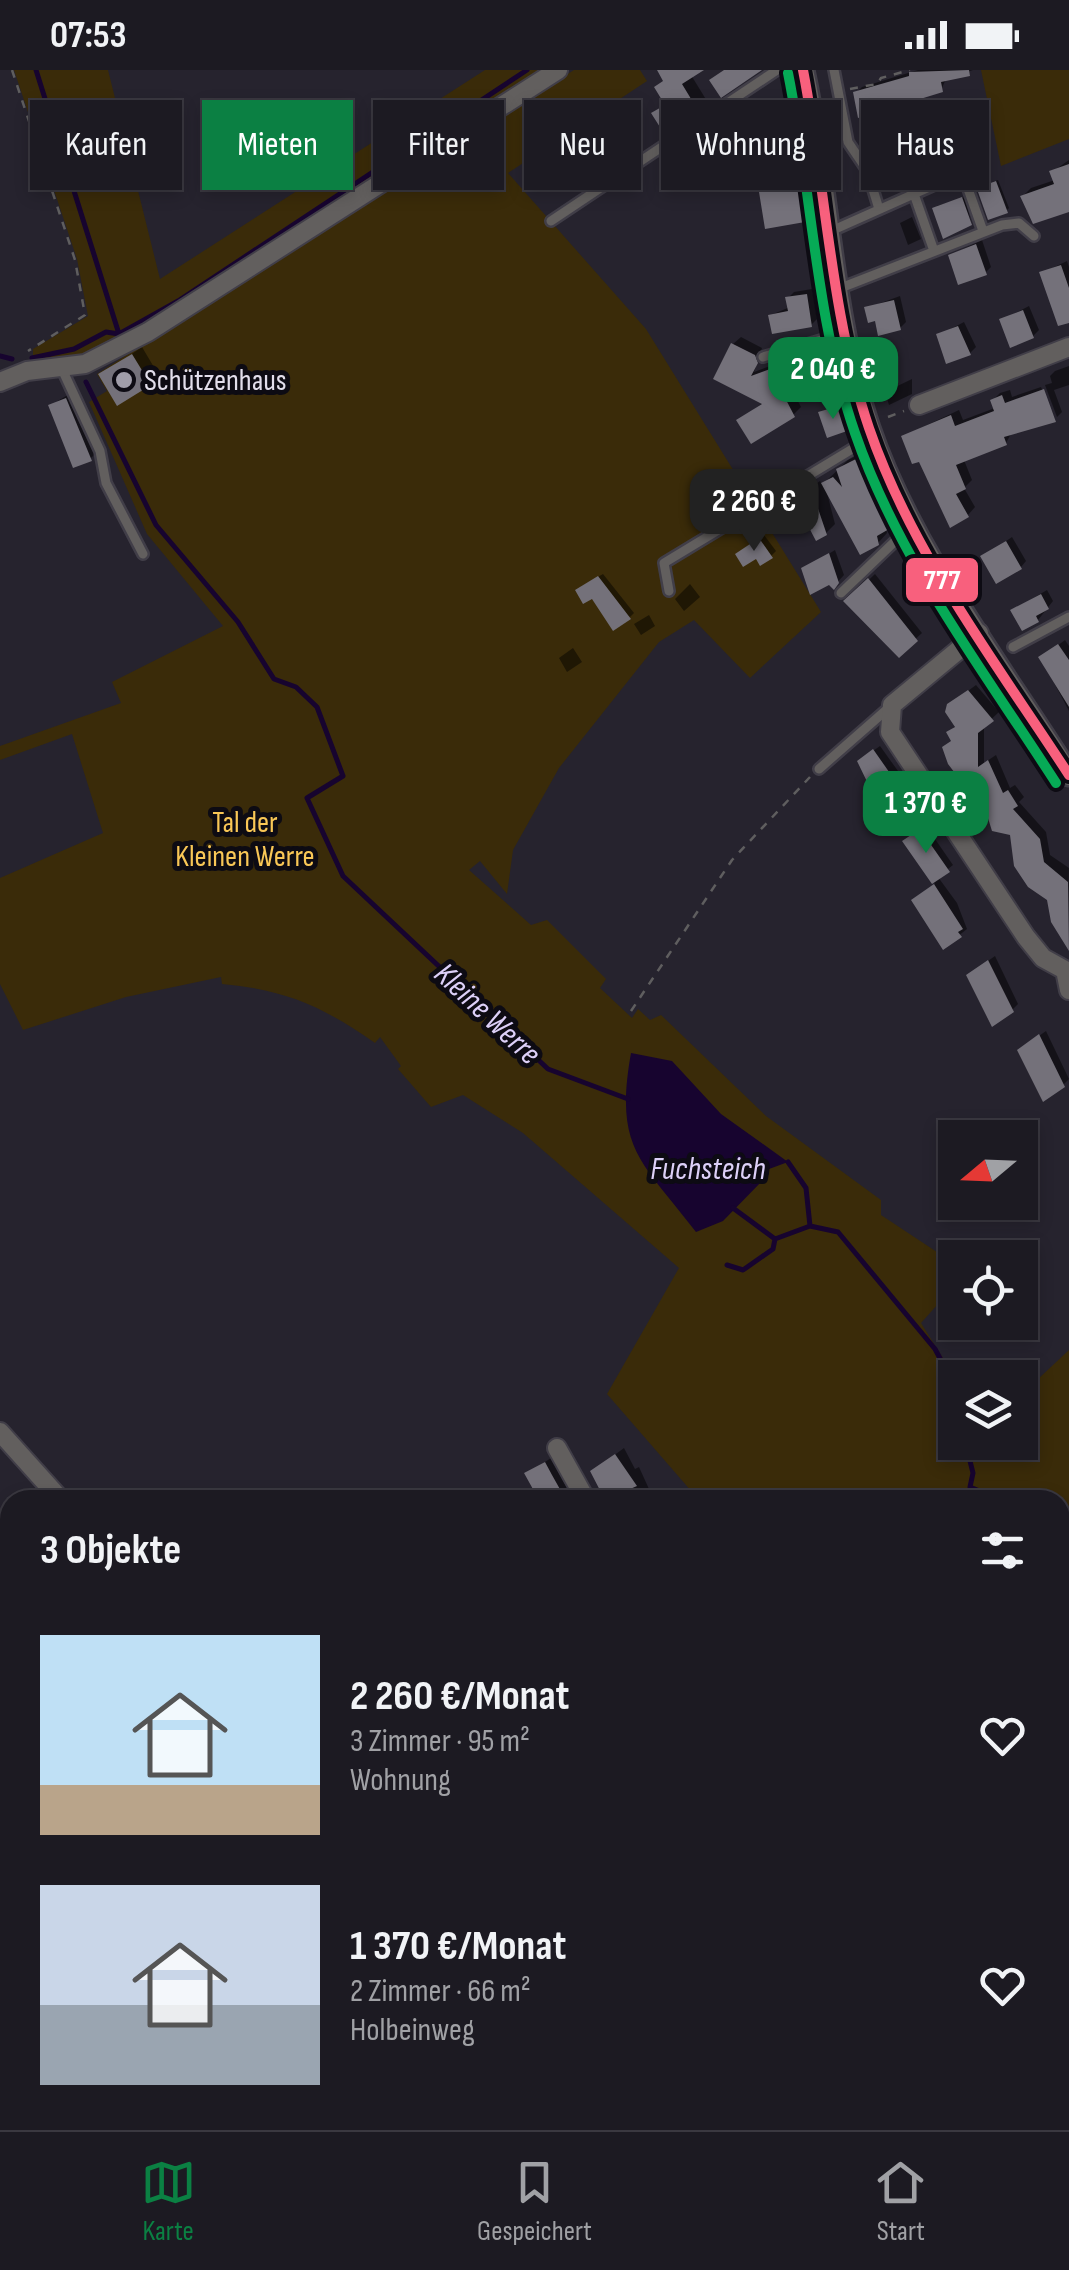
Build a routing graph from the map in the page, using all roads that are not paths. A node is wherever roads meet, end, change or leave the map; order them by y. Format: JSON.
{"nodes":[{"id":1,"x":558,"y":70,"type":"edge"},
{"id":2,"x":777,"y":70,"type":"edge"},
{"id":3,"x":804,"y":70,"type":"edge"},
{"id":4,"x":834,"y":70,"type":"edge"},
{"id":5,"x":810,"y":100,"type":"edge"},
{"id":6,"x":825,"y":190,"type":"edge"},
{"id":7,"x":923,"y":190,"type":"edge"},
{"id":8,"x":968,"y":190,"type":"edge"},
{"id":9,"x":914,"y":194,"type":"junction"},
{"id":10,"x":879,"y":210,"type":"junction"},
{"id":11,"x":551,"y":222,"type":"dead end"},
{"id":12,"x":982,"y":231,"type":"junction"},
{"id":13,"x":831,"y":232,"type":"junction"},
{"id":14,"x":1034,"y":236,"type":"dead end"},
{"id":15,"x":934,"y":251,"type":"junction"},
{"id":16,"x":838,"y":289,"type":"junction"},
{"id":17,"x":846,"y":332,"type":"junction"},
{"id":18,"x":1069,"y":347,"type":"edge"},
{"id":19,"x":763,"y":358,"type":"dead end"},
{"id":20,"x":61,"y":367,"type":"junction"},
{"id":21,"x":0,"y":382,"type":"edge"},
{"id":22,"x":919,"y":405,"type":"road end"},
{"id":23,"x":870,"y":431,"type":"junction"},
{"id":24,"x":914,"y":523,"type":"junction"},
{"id":25,"x":143,"y":554,"type":"dead end"},
{"id":26,"x":670,"y":591,"type":"dead end"},
{"id":27,"x":841,"y":592,"type":"dead end"},
{"id":28,"x":1069,"y":617,"type":"edge"},
{"id":29,"x":979,"y":633,"type":"junction"},
{"id":30,"x":1013,"y":647,"type":"dead end"},
{"id":31,"x":892,"y":705,"type":"junction"},
{"id":32,"x":819,"y":769,"type":"road end"},
{"id":33,"x":1069,"y":775,"type":"edge"},
{"id":34,"x":1067,"y":969,"type":"edge"},
{"id":35,"x":1069,"y":990,"type":"edge"},
{"id":36,"x":0,"y":1432,"type":"edge"},
{"id":37,"x":557,"y":1448,"type":"dead end"},
{"id":38,"x":52,"y":1490,"type":"edge"},
{"id":39,"x":580,"y":1490,"type":"edge"}],
"edges":[{"from":1,"to":20,"type":"street"},
{"from":2,"to":11,"type":"lane"},
{"from":3,"to":5,"type":"street"},
{"from":4,"to":10,"type":"lane"},
{"from":6,"to":13,"type":"street"},
{"from":7,"to":9,"type":"lane"},
{"from":8,"to":12,"type":"lane"},
{"from":9,"to":10,"type":"lane"},
{"from":9,"to":15,"type":"lane"},
{"from":10,"to":13,"type":"lane"},
{"from":12,"to":14,"type":"lane"},
{"from":12,"to":15,"type":"lane"},
{"from":13,"to":16,"type":"street"},
{"from":15,"to":16,"type":"lane"},
{"from":16,"to":17,"type":"street"},
{"from":17,"to":19,"type":"lane"},
{"from":17,"to":23,"type":"street"},
{"from":18,"to":22,"type":"street"},
{"from":20,"to":21,"type":"street"},
{"from":20,"to":25,"type":"lane"},
{"from":23,"to":24,"type":"street"},
{"from":23,"to":26,"type":"lane"},
{"from":24,"to":27,"type":"lane"},
{"from":24,"to":29,"type":"street"},
{"from":28,"to":30,"type":"lane"},
{"from":29,"to":31,"type":"street"},
{"from":29,"to":33,"type":"street"},
{"from":31,"to":32,"type":"lane"},
{"from":31,"to":34,"type":"street"},
{"from":34,"to":35,"type":"street"},
{"from":36,"to":38,"type":"street"},
{"from":37,"to":39,"type":"street"}]}
